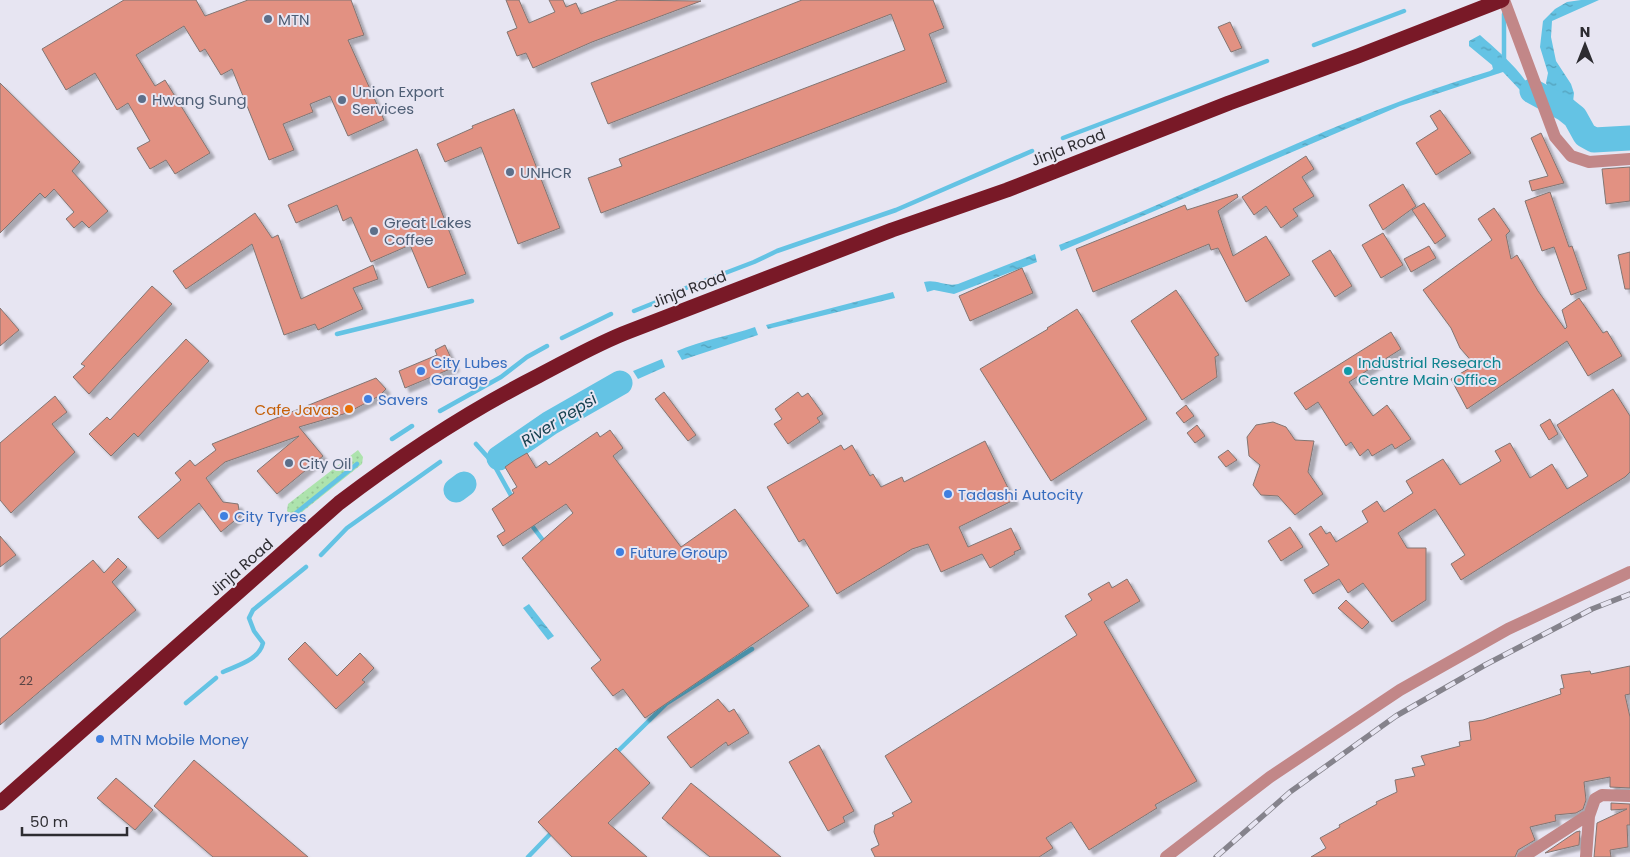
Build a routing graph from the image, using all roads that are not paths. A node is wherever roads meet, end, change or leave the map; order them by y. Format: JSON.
{"nodes":[{"id":1,"x":1503,"y":0,"type":"edge"},
{"id":2,"x":1630,"y":159,"type":"edge"},
{"id":3,"x":1630,"y":572,"type":"edge"},
{"id":4,"x":1630,"y":796,"type":"edge"},
{"id":5,"x":0,"y":802,"type":"edge"},
{"id":6,"x":1589,"y":816,"type":"junction"},
{"id":7,"x":1166,"y":857,"type":"edge"},
{"id":8,"x":1522,"y":857,"type":"edge"},
{"id":9,"x":1586,"y":857,"type":"edge"}],
"edges":[{"from":1,"to":2,"type":"street"},
{"from":1,"to":5,"type":"highway","name":"Jinja Road"},
{"from":3,"to":7,"type":"street"},
{"from":4,"to":6,"type":"street"},
{"from":6,"to":8,"type":"street"},
{"from":6,"to":9,"type":"street"}]}
